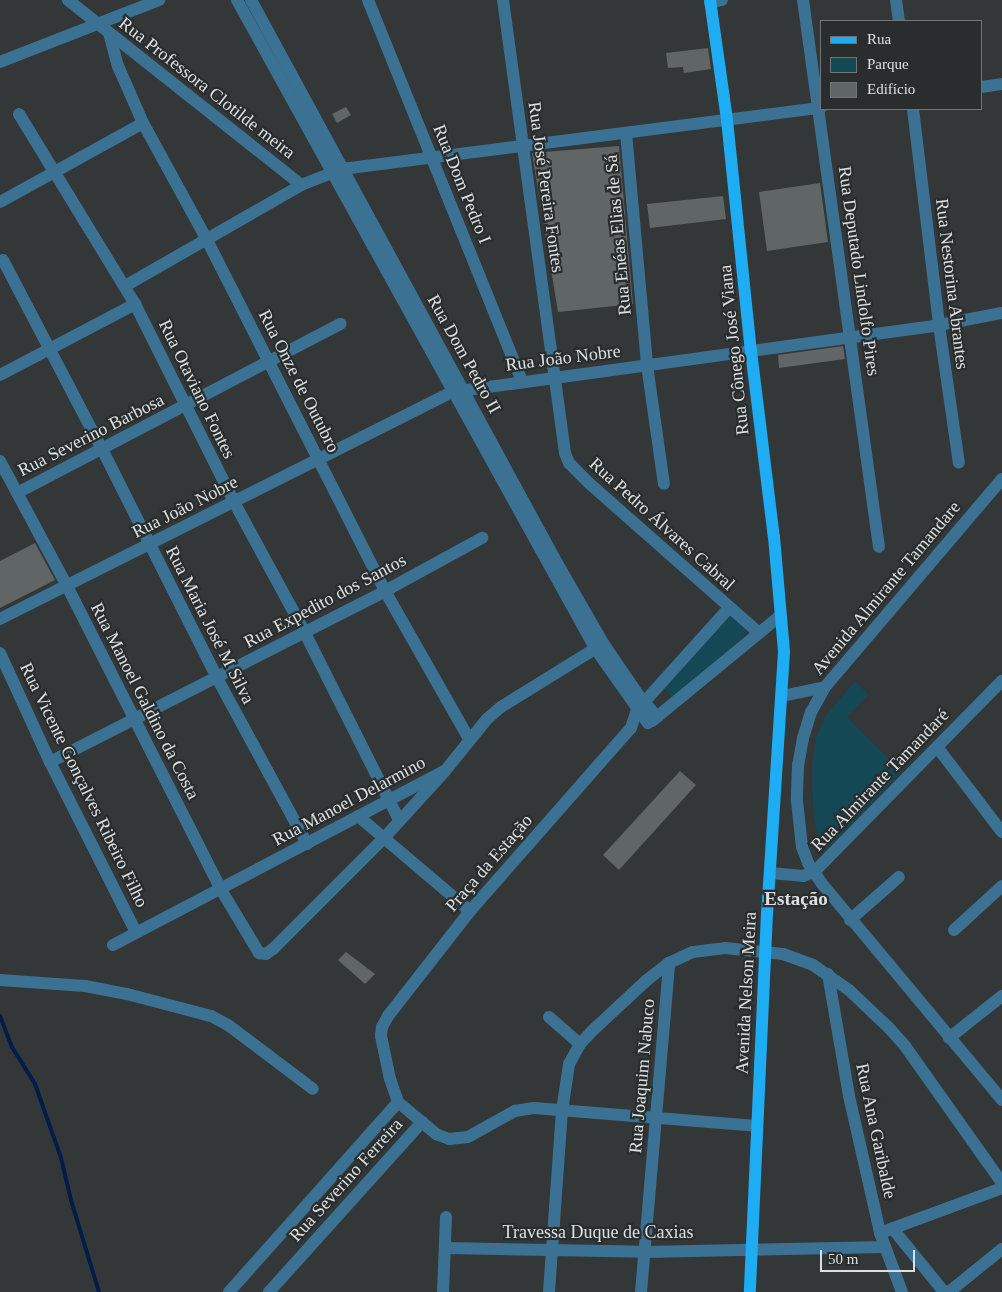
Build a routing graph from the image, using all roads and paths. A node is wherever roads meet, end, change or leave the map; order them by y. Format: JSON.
{"nodes":[{"id":1,"x":68,"y":0,"type":"edge"},
{"id":2,"x":159,"y":0,"type":"edge"},
{"id":3,"x":237,"y":0,"type":"edge"},
{"id":4,"x":251,"y":0,"type":"edge"},
{"id":5,"x":368,"y":0,"type":"edge"},
{"id":6,"x":503,"y":0,"type":"edge"},
{"id":7,"x":714,"y":0,"type":"edge"},
{"id":8,"x":803,"y":0,"type":"edge"},
{"id":9,"x":896,"y":0,"type":"edge"},
{"id":10,"x":899,"y":20,"type":"edge"},
{"id":11,"x":98,"y":24,"type":"junction"},
{"id":12,"x":109,"y":33,"type":"junction"},
{"id":13,"x":0,"y":62,"type":"edge"},
{"id":14,"x":1002,"y":84,"type":"edge"},
{"id":15,"x":982,"y":87,"type":"edge"},
{"id":16,"x":820,"y":108,"type":"edge"},
{"id":17,"x":820,"y":110,"type":"edge"},
{"id":18,"x":913,"y":110,"type":"edge"},
{"id":19,"x":19,"y":114,"type":"dead end"},
{"id":20,"x":727,"y":120,"type":"junction"},
{"id":21,"x":143,"y":123,"type":"junction"},
{"id":22,"x":626,"y":132,"type":"junction"},
{"id":23,"x":523,"y":147,"type":"junction"},
{"id":24,"x":433,"y":159,"type":"junction"},
{"id":25,"x":55,"y":171,"type":"junction"},
{"id":26,"x":337,"y":171,"type":"junction"},
{"id":27,"x":301,"y":186,"type":"junction"},
{"id":28,"x":0,"y":202,"type":"edge"},
{"id":29,"x":207,"y":240,"type":"junction"},
{"id":30,"x":3,"y":260,"type":"dead end"},
{"id":31,"x":125,"y":286,"type":"junction"},
{"id":32,"x":135,"y":304,"type":"junction"},
{"id":33,"x":1002,"y":313,"type":"edge"},
{"id":34,"x":340,"y":324,"type":"dead end"},
{"id":35,"x":939,"y":325,"type":"junction"},
{"id":36,"x":850,"y":337,"type":"junction"},
{"id":37,"x":50,"y":349,"type":"junction"},
{"id":38,"x":751,"y":351,"type":"junction"},
{"id":39,"x":270,"y":362,"type":"junction"},
{"id":40,"x":647,"y":365,"type":"junction"},
{"id":41,"x":0,"y":375,"type":"edge"},
{"id":42,"x":554,"y":378,"type":"junction"},
{"id":43,"x":522,"y":381,"type":"junction"},
{"id":44,"x":458,"y":390,"type":"junction"},
{"id":45,"x":185,"y":406,"type":"junction"},
{"id":46,"x":102,"y":449,"type":"junction"},
{"id":47,"x":319,"y":458,"type":"junction"},
{"id":48,"x":0,"y":461,"type":"edge"},
{"id":49,"x":959,"y":462,"type":"dead end"},
{"id":50,"x":1002,"y":479,"type":"edge"},
{"id":51,"x":664,"y":484,"type":"dead end"},
{"id":52,"x":17,"y":493,"type":"junction"},
{"id":53,"x":234,"y":502,"type":"junction"},
{"id":54,"x":482,"y":538,"type":"dead end"},
{"id":55,"x":149,"y":545,"type":"junction"},
{"id":56,"x":879,"y":547,"type":"dead end"},
{"id":57,"x":68,"y":586,"type":"junction"},
{"id":58,"x":385,"y":591,"type":"junction"},
{"id":59,"x":729,"y":608,"type":"junction"},
{"id":60,"x":780,"y":616,"type":"junction"},
{"id":61,"x":0,"y":619,"type":"edge"},
{"id":62,"x":304,"y":631,"type":"junction"},
{"id":63,"x":759,"y":633,"type":"junction"},
{"id":64,"x":599,"y":646,"type":"junction"},
{"id":65,"x":0,"y":653,"type":"edge"},
{"id":66,"x":217,"y":678,"type":"junction"},
{"id":67,"x":1002,"y":681,"type":"edge"},
{"id":68,"x":825,"y":687,"type":"junction"},
{"id":69,"x":782,"y":696,"type":"junction"},
{"id":70,"x":640,"y":706,"type":"junction"},
{"id":71,"x":134,"y":720,"type":"junction"},
{"id":72,"x":653,"y":720,"type":"junction"},
{"id":73,"x":630,"y":728,"type":"junction"},
{"id":74,"x":470,"y":739,"type":"junction"},
{"id":75,"x":937,"y":747,"type":"junction"},
{"id":76,"x":50,"y":762,"type":"junction"},
{"id":77,"x":445,"y":771,"type":"junction"},
{"id":78,"x":389,"y":801,"type":"junction"},
{"id":79,"x":358,"y":816,"type":"junction"},
{"id":80,"x":399,"y":820,"type":"junction"},
{"id":81,"x":1002,"y":832,"type":"edge"},
{"id":82,"x":385,"y":837,"type":"junction"},
{"id":83,"x":307,"y":844,"type":"junction"},
{"id":84,"x":814,"y":872,"type":"junction"},
{"id":85,"x":770,"y":873,"type":"junction"},
{"id":86,"x":899,"y":878,"type":"dead end"},
{"id":87,"x":1002,"y":886,"type":"edge"},
{"id":88,"x":220,"y":888,"type":"junction"},
{"id":89,"x":470,"y":911,"type":"junction"},
{"id":90,"x":850,"y":920,"type":"junction"},
{"id":91,"x":954,"y":930,"type":"dead end"},
{"id":92,"x":136,"y":932,"type":"junction"},
{"id":93,"x":113,"y":945,"type":"dead end"},
{"id":94,"x":766,"y":951,"type":"junction"},
{"id":95,"x":669,"y":963,"type":"junction"},
{"id":96,"x":828,"y":974,"type":"junction"},
{"id":97,"x":0,"y":980,"type":"edge"},
{"id":98,"x":998,"y":1000,"type":"edge"},
{"id":99,"x":1002,"y":1014,"type":"edge"},
{"id":100,"x":549,"y":1017,"type":"dead end"},
{"id":101,"x":949,"y":1038,"type":"junction"},
{"id":102,"x":580,"y":1044,"type":"junction"},
{"id":103,"x":313,"y":1089,"type":"dead end"},
{"id":104,"x":1002,"y":1100,"type":"edge"},
{"id":105,"x":398,"y":1102,"type":"junction"},
{"id":106,"x":562,"y":1111,"type":"junction"},
{"id":107,"x":656,"y":1117,"type":"junction"},
{"id":108,"x":422,"y":1122,"type":"junction"},
{"id":109,"x":756,"y":1126,"type":"junction"},
{"id":110,"x":1002,"y":1184,"type":"edge"},
{"id":111,"x":1002,"y":1188,"type":"edge"},
{"id":112,"x":446,"y":1217,"type":"dead end"},
{"id":113,"x":887,"y":1231,"type":"junction"},
{"id":114,"x":885,"y":1247,"type":"junction"},
{"id":115,"x":445,"y":1248,"type":"junction"},
{"id":116,"x":752,"y":1249,"type":"junction"},
{"id":117,"x":1002,"y":1249,"type":"edge"},
{"id":118,"x":552,"y":1250,"type":"junction"},
{"id":119,"x":645,"y":1252,"type":"junction"},
{"id":120,"x":229,"y":1292,"type":"edge"},
{"id":121,"x":269,"y":1292,"type":"edge"},
{"id":122,"x":443,"y":1292,"type":"edge"},
{"id":123,"x":549,"y":1292,"type":"edge"},
{"id":124,"x":641,"y":1292,"type":"edge"},
{"id":125,"x":750,"y":1292,"type":"edge"},
{"id":126,"x":902,"y":1292,"type":"edge"},
{"id":127,"x":944,"y":1292,"type":"edge"},
{"id":128,"x":949,"y":1292,"type":"edge"}],
"edges":[{"from":1,"to":11,"type":"street","name":"Rua Professora Clotilde meira"},
{"from":2,"to":11,"type":"street"},
{"from":3,"to":26,"type":"street","name":"Rua Dom Pedro II"},
{"from":4,"to":26,"type":"street","name":"Rua Dom Pedro II"},
{"from":5,"to":24,"type":"street","name":"Rua Dom Pedro I"},
{"from":6,"to":23,"type":"street","name":"Rua José Pereira Fontes"},
{"from":7,"to":20,"type":"main road","name":"Rua Cônego José Viana"},
{"from":8,"to":16,"type":"street","name":"Rua Deputado Lindolfo Pires"},
{"from":9,"to":10,"type":"street"},
{"from":11,"to":12,"type":"street","name":"Rua Professora Clotilde meira"},
{"from":11,"to":13,"type":"street"},
{"from":12,"to":21,"type":"street","name":"Rua Onze de Outubro"},
{"from":12,"to":27,"type":"street","name":"Rua Professora Clotilde meira"},
{"from":14,"to":15,"type":"street"},
{"from":16,"to":20,"type":"street"},
{"from":17,"to":36,"type":"street","name":"Rua Deputado Lindolfo Pires"},
{"from":18,"to":35,"type":"street","name":"Rua Nestorina Abrantes"},
{"from":19,"to":25,"type":"street","name":"Rua Otaviano Fontes"},
{"from":20,"to":22,"type":"street"},
{"from":20,"to":38,"type":"main road","name":"Rua Cônego José Viana"},
{"from":21,"to":25,"type":"street"},
{"from":21,"to":29,"type":"street","name":"Rua Onze de Outubro"},
{"from":22,"to":23,"type":"street"},
{"from":22,"to":40,"type":"street","name":"Rua Enéas Elias de Sá"},
{"from":23,"to":24,"type":"street"},
{"from":23,"to":42,"type":"street","name":"Rua José Pereira Fontes"},
{"from":24,"to":26,"type":"street"},
{"from":24,"to":43,"type":"street","name":"Rua Dom Pedro I"},
{"from":25,"to":28,"type":"street"},
{"from":25,"to":31,"type":"street","name":"Rua Otaviano Fontes"},
{"from":26,"to":27,"type":"street"},
{"from":26,"to":44,"type":"street","name":"Rua Dom Pedro II"},
{"from":27,"to":29,"type":"street"},
{"from":29,"to":31,"type":"street"},
{"from":29,"to":39,"type":"street","name":"Rua Onze de Outubro"},
{"from":30,"to":37,"type":"street","name":"Rua Maria José M Silva"},
{"from":31,"to":32,"type":"street","name":"Rua Otaviano Fontes"},
{"from":32,"to":37,"type":"street"},
{"from":32,"to":45,"type":"street","name":"Rua Otaviano Fontes"},
{"from":33,"to":35,"type":"street","name":"Rua João Nobre"},
{"from":34,"to":39,"type":"street","name":"Rua Severino Barbosa"},
{"from":35,"to":36,"type":"street","name":"Rua João Nobre"},
{"from":35,"to":49,"type":"street","name":"Rua Nestorina Abrantes"},
{"from":36,"to":38,"type":"street","name":"Rua João Nobre"},
{"from":36,"to":56,"type":"street","name":"Rua Deputado Lindolfo Pires"},
{"from":37,"to":41,"type":"street"},
{"from":37,"to":46,"type":"street","name":"Rua Maria José M Silva"},
{"from":38,"to":40,"type":"street","name":"Rua João Nobre"},
{"from":38,"to":60,"type":"main road","name":"Rua Cônego José Viana"},
{"from":39,"to":45,"type":"street","name":"Rua Severino Barbosa"},
{"from":39,"to":47,"type":"street","name":"Rua Onze de Outubro"},
{"from":40,"to":42,"type":"street","name":"Rua João Nobre"},
{"from":40,"to":51,"type":"street","name":"Rua Enéas Elias de Sá"},
{"from":42,"to":43,"type":"street","name":"Rua João Nobre"},
{"from":42,"to":59,"type":"street","name":"Rua Pedro Álvares Cabral"},
{"from":43,"to":44,"type":"street","name":"Rua João Nobre"},
{"from":44,"to":47,"type":"street","name":"Rua João Nobre"},
{"from":44,"to":64,"type":"street","name":"Rua Dom Pedro II"},
{"from":45,"to":46,"type":"street","name":"Rua Severino Barbosa"},
{"from":45,"to":53,"type":"street","name":"Rua Otaviano Fontes"},
{"from":46,"to":52,"type":"street","name":"Rua Severino Barbosa"},
{"from":46,"to":55,"type":"street","name":"Rua Maria José M Silva"},
{"from":47,"to":53,"type":"street","name":"Rua João Nobre"},
{"from":47,"to":58,"type":"street","name":"Rua Onze de Outubro"},
{"from":48,"to":52,"type":"street","name":"Rua Manoel Galdino da Costa"},
{"from":50,"to":68,"type":"street","name":"Avenida Almirante Tamandare"},
{"from":52,"to":57,"type":"street","name":"Rua Manoel Galdino da Costa"},
{"from":53,"to":55,"type":"street","name":"Rua João Nobre"},
{"from":53,"to":62,"type":"street","name":"Rua Otaviano Fontes"},
{"from":54,"to":58,"type":"street","name":"Rua Expedito dos Santos"},
{"from":55,"to":57,"type":"street","name":"Rua João Nobre"},
{"from":55,"to":66,"type":"street","name":"Rua Maria José M Silva"},
{"from":57,"to":61,"type":"street","name":"Rua João Nobre"},
{"from":57,"to":71,"type":"street","name":"Rua Manoel Galdino da Costa"},
{"from":58,"to":62,"type":"street","name":"Rua Expedito dos Santos"},
{"from":58,"to":74,"type":"street","name":"Rua Onze de Outubro"},
{"from":59,"to":63,"type":"street","name":"Rua Pedro Álvares Cabral"},
{"from":59,"to":70,"type":"street"},
{"from":60,"to":63,"type":"street"},
{"from":60,"to":69,"type":"main road","name":"Rua Cônego José Viana"},
{"from":62,"to":66,"type":"street","name":"Rua Expedito dos Santos"},
{"from":62,"to":78,"type":"street","name":"Rua Otaviano Fontes"},
{"from":63,"to":72,"type":"street"},
{"from":64,"to":70,"type":"street","name":"Rua Dom Pedro II"},
{"from":64,"to":74,"type":"street","name":"Rua Manoel Delarmino"},
{"from":65,"to":76,"type":"street","name":"Rua Vicente Gonçalves Ribeiro Filho"},
{"from":66,"to":71,"type":"street","name":"Rua Expedito dos Santos"},
{"from":66,"to":83,"type":"street","name":"Rua Maria José M Silva"},
{"from":67,"to":75,"type":"street","name":"Rua Almirante Tamandaré"},
{"from":68,"to":69,"type":"street"},
{"from":68,"to":84,"type":"street","name":"Avenida Almirante Tamandare"},
{"from":69,"to":85,"type":"main road","name":"Avenida Nelson Meira"},
{"from":70,"to":72,"type":"street","name":"Rua Dom Pedro II"},
{"from":70,"to":73,"type":"street","name":"Praça da Estação"},
{"from":71,"to":76,"type":"street","name":"Rua Expedito dos Santos"},
{"from":71,"to":88,"type":"street","name":"Rua Manoel Galdino da Costa"},
{"from":72,"to":73,"type":"street"},
{"from":73,"to":89,"type":"street","name":"Praça da Estação"},
{"from":74,"to":77,"type":"street","name":"Rua Manoel Delarmino"},
{"from":75,"to":81,"type":"street"},
{"from":75,"to":84,"type":"street","name":"Rua Almirante Tamandaré"},
{"from":76,"to":92,"type":"street","name":"Rua Vicente Gonçalves Ribeiro Filho"},
{"from":77,"to":78,"type":"street","name":"Rua Manoel Delarmino"},
{"from":77,"to":80,"type":"street"},
{"from":78,"to":79,"type":"street","name":"Rua Manoel Delarmino"},
{"from":78,"to":80,"type":"street","name":"Rua Otaviano Fontes"},
{"from":79,"to":82,"type":"street"},
{"from":79,"to":83,"type":"street","name":"Rua Manoel Delarmino"},
{"from":80,"to":82,"type":"street"},
{"from":82,"to":88,"type":"street","name":"Rua Manoel Galdino da Costa"},
{"from":82,"to":89,"type":"street"},
{"from":83,"to":88,"type":"street","name":"Rua Manoel Delarmino"},
{"from":84,"to":85,"type":"street","name":"Rua Almirante Tamandaré"},
{"from":84,"to":90,"type":"street","name":"Avenida Almirante Tamandare"},
{"from":85,"to":94,"type":"main road","name":"Avenida Nelson Meira"},
{"from":86,"to":90,"type":"street"},
{"from":87,"to":91,"type":"street"},
{"from":88,"to":92,"type":"street","name":"Rua Manoel Delarmino"},
{"from":89,"to":105,"type":"street","name":"Praça da Estação"},
{"from":90,"to":101,"type":"street","name":"Avenida Almirante Tamandare"},
{"from":92,"to":93,"type":"street","name":"Rua Manoel Delarmino"},
{"from":94,"to":95,"type":"street"},
{"from":94,"to":96,"type":"street"},
{"from":94,"to":109,"type":"main road","name":"Avenida Nelson Meira"},
{"from":95,"to":102,"type":"street"},
{"from":95,"to":107,"type":"street","name":"Rua Joaquim Nabuco"},
{"from":96,"to":110,"type":"street"},
{"from":96,"to":113,"type":"street","name":"Rua Ana Garibalde"},
{"from":97,"to":103,"type":"street"},
{"from":98,"to":99,"type":"street"},
{"from":98,"to":101,"type":"street"},
{"from":100,"to":102,"type":"street"},
{"from":101,"to":104,"type":"street","name":"Avenida Almirante Tamandare"},
{"from":102,"to":106,"type":"street"},
{"from":105,"to":108,"type":"street"},
{"from":105,"to":120,"type":"street"},
{"from":106,"to":107,"type":"street"},
{"from":106,"to":108,"type":"street","name":"Rua Severino Ferreira"},
{"from":106,"to":118,"type":"street"},
{"from":107,"to":109,"type":"street"},
{"from":107,"to":119,"type":"street","name":"Rua Joaquim Nabuco"},
{"from":108,"to":121,"type":"street","name":"Rua Severino Ferreira"},
{"from":109,"to":116,"type":"main road","name":"Avenida Nelson Meira"},
{"from":111,"to":113,"type":"street"},
{"from":112,"to":115,"type":"street"},
{"from":113,"to":114,"type":"street","name":"Rua Ana Garibalde"},
{"from":113,"to":127,"type":"street"},
{"from":114,"to":116,"type":"street","name":"Travessa Duque de Caxias"},
{"from":114,"to":126,"type":"street","name":"Rua Ana Garibalde"},
{"from":115,"to":118,"type":"street","name":"Travessa Duque de Caxias"},
{"from":115,"to":122,"type":"street"},
{"from":116,"to":119,"type":"street","name":"Travessa Duque de Caxias"},
{"from":116,"to":125,"type":"main road","name":"Avenida Nelson Meira"},
{"from":117,"to":128,"type":"street"},
{"from":118,"to":119,"type":"street","name":"Travessa Duque de Caxias"},
{"from":118,"to":123,"type":"street"},
{"from":119,"to":124,"type":"street","name":"Rua Joaquim Nabuco"}]}
